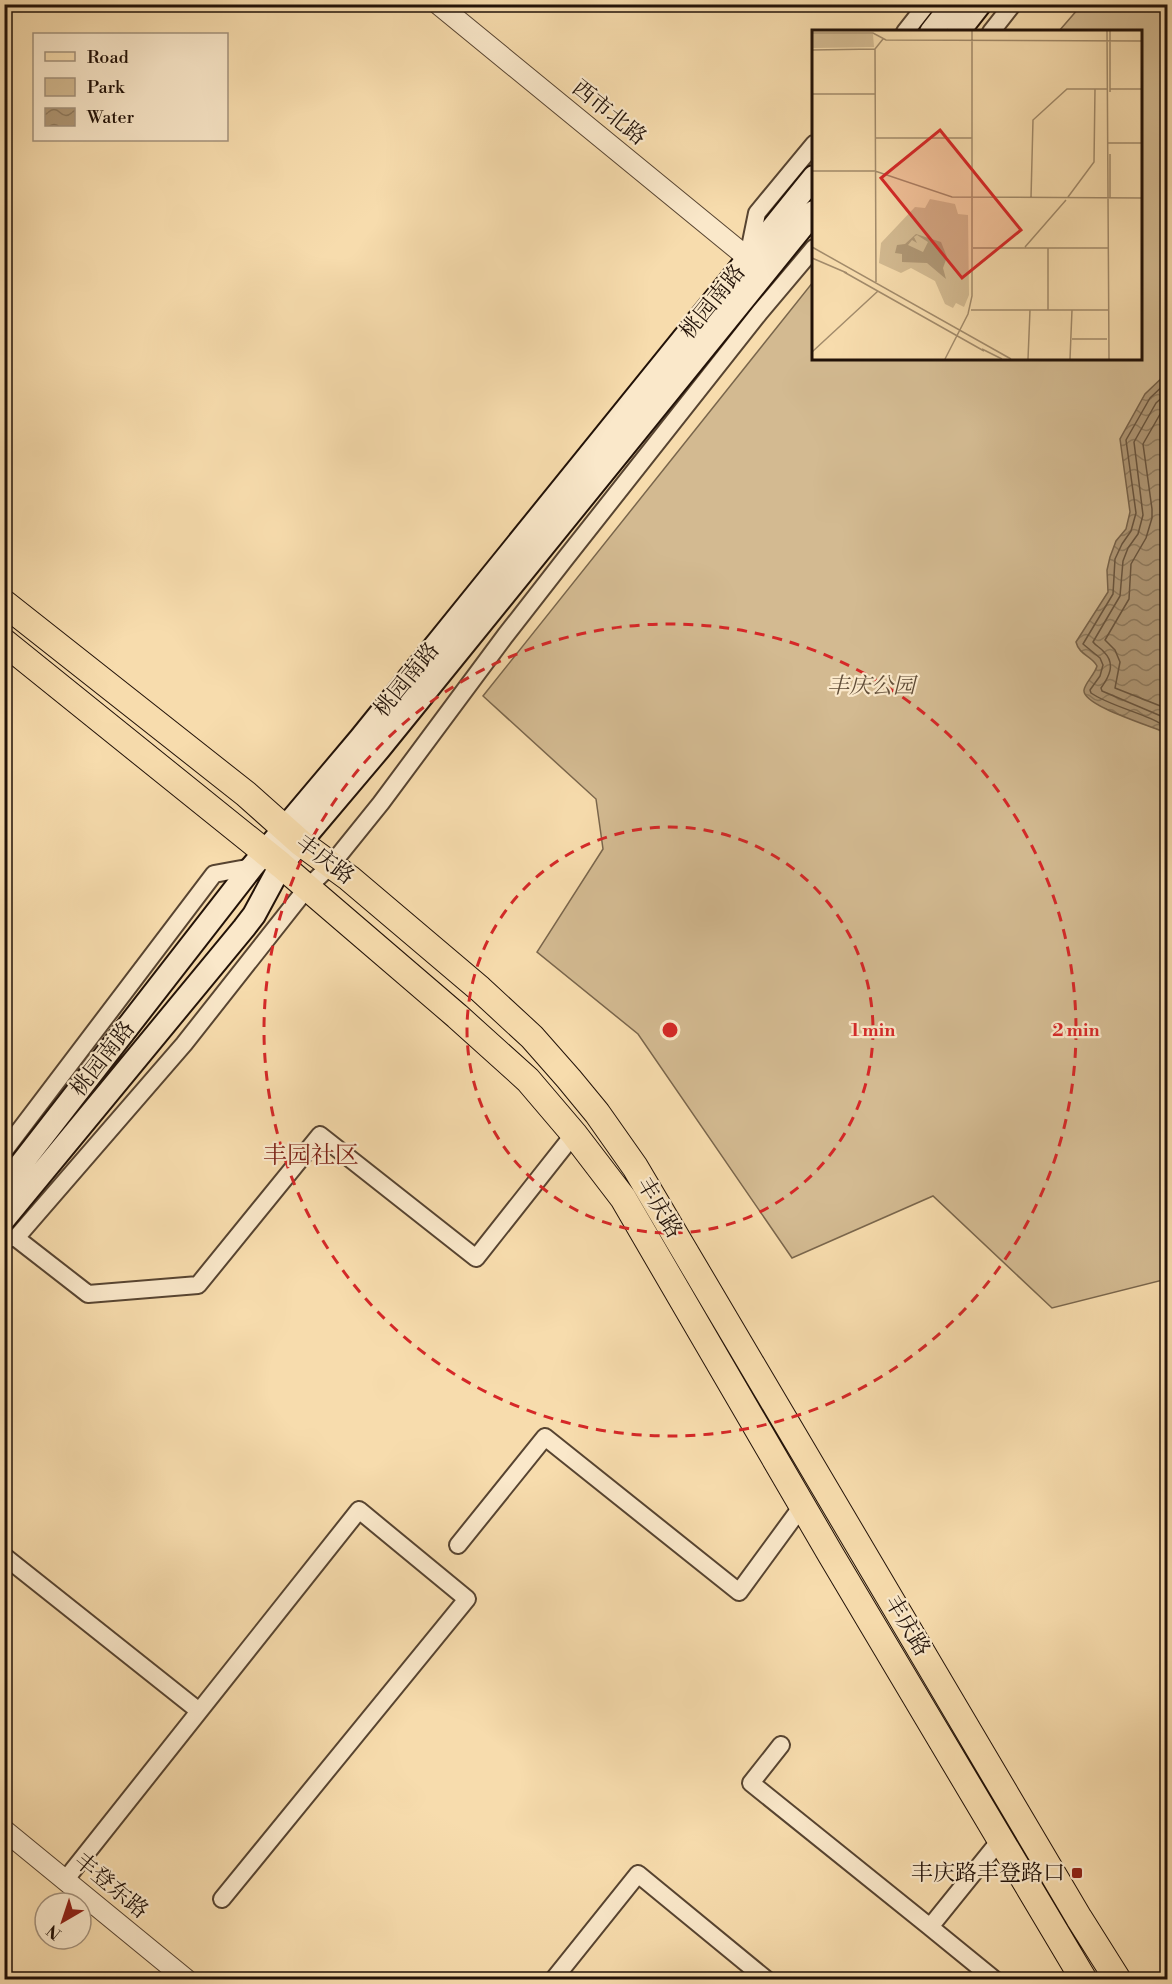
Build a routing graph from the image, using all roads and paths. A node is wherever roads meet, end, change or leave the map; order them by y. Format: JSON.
{"nodes":[{"id":1,"x":438,"y":4,"type":"edge"},
{"id":2,"x":927,"y":4,"type":"edge"},
{"id":3,"x":953,"y":4,"type":"edge"},
{"id":4,"x":980,"y":4,"type":"edge"},
{"id":5,"x":1013,"y":4,"type":"edge"},
{"id":6,"x":907,"y":30,"type":"edge"},
{"id":7,"x":934,"y":30,"type":"edge"},
{"id":8,"x":960,"y":30,"type":"edge"},
{"id":9,"x":993,"y":30,"type":"edge"},
{"id":10,"x":812,"y":145,"type":"edge"},
{"id":11,"x":812,"y":178,"type":"edge"},
{"id":12,"x":812,"y":213,"type":"edge"},
{"id":13,"x":812,"y":249,"type":"edge"},
{"id":14,"x":748,"y":258,"type":"junction"},
{"id":15,"x":4,"y":603,"type":"edge"},
{"id":16,"x":4,"y":642,"type":"edge"},
{"id":17,"x":292,"y":836,"type":"junction"},
{"id":18,"x":265,"y":862,"type":"junction"},
{"id":19,"x":332,"y":865,"type":"junction"},
{"id":20,"x":307,"y":888,"type":"junction"},
{"id":21,"x":574,"y":1134,"type":"junction"},
{"id":22,"x":4,"y":1151,"type":"edge"},
{"id":23,"x":4,"y":1186,"type":"edge"},
{"id":24,"x":8,"y":1232,"type":"edge"},
{"id":25,"x":802,"y":1506,"type":"junction"},
{"id":26,"x":458,"y":1545,"type":"dead end"},
{"id":27,"x":4,"y":1556,"type":"edge"},
{"id":28,"x":199,"y":1711,"type":"junction"},
{"id":29,"x":781,"y":1745,"type":"dead end"},
{"id":30,"x":4,"y":1830,"type":"edge"},
{"id":31,"x":1001,"y":1839,"type":"junction"},
{"id":32,"x":66,"y":1879,"type":"junction"},
{"id":33,"x":222,"y":1899,"type":"dead end"},
{"id":34,"x":930,"y":1927,"type":"junction"},
{"id":35,"x":187,"y":1980,"type":"edge"},
{"id":36,"x":553,"y":1980,"type":"edge"},
{"id":37,"x":767,"y":1980,"type":"edge"},
{"id":38,"x":994,"y":1980,"type":"edge"},
{"id":39,"x":1084,"y":1980,"type":"edge"},
{"id":40,"x":1118,"y":1980,"type":"edge"}],
"edges":[{"from":1,"to":14,"type":"street","name":"西市北路"},
{"from":2,"to":6,"type":"street"},
{"from":3,"to":7,"type":"main road"},
{"from":4,"to":8,"type":"main road"},
{"from":5,"to":9,"type":"street"},
{"from":10,"to":14,"type":"street"},
{"from":11,"to":14,"type":"main road","name":"桃园南路"},
{"from":12,"to":17,"type":"main road","name":"桃园南路"},
{"from":13,"to":19,"type":"street"},
{"from":14,"to":17,"type":"main road","name":"桃园南路"},
{"from":15,"to":17,"type":"main road","name":"丰庆路"},
{"from":16,"to":18,"type":"main road","name":"丰庆路"},
{"from":17,"to":18,"type":"main road","name":"桃园南路"},
{"from":17,"to":19,"type":"main road","name":"丰庆路"},
{"from":18,"to":20,"type":"main road","name":"丰庆路"},
{"from":18,"to":22,"type":"street"},
{"from":18,"to":23,"type":"main road","name":"桃园南路"},
{"from":18,"to":24,"type":"main road","name":"桃园南路"},
{"from":19,"to":20,"type":"street"},
{"from":19,"to":40,"type":"main road","name":"丰庆路"},
{"from":20,"to":21,"type":"main road","name":"丰庆路"},
{"from":20,"to":24,"type":"street"},
{"from":21,"to":24,"type":"street"},
{"from":21,"to":25,"type":"main road","name":"丰庆路"},
{"from":25,"to":26,"type":"street"},
{"from":25,"to":31,"type":"main road","name":"丰庆路"},
{"from":27,"to":28,"type":"street"},
{"from":28,"to":32,"type":"street"},
{"from":28,"to":33,"type":"street"},
{"from":29,"to":34,"type":"street"},
{"from":30,"to":32,"type":"street","name":"丰登东路"},
{"from":31,"to":34,"type":"street"},
{"from":31,"to":39,"type":"main road","name":"丰庆路"},
{"from":32,"to":35,"type":"street","name":"丰登东路"},
{"from":34,"to":38,"type":"street"},
{"from":36,"to":37,"type":"street"}]}
